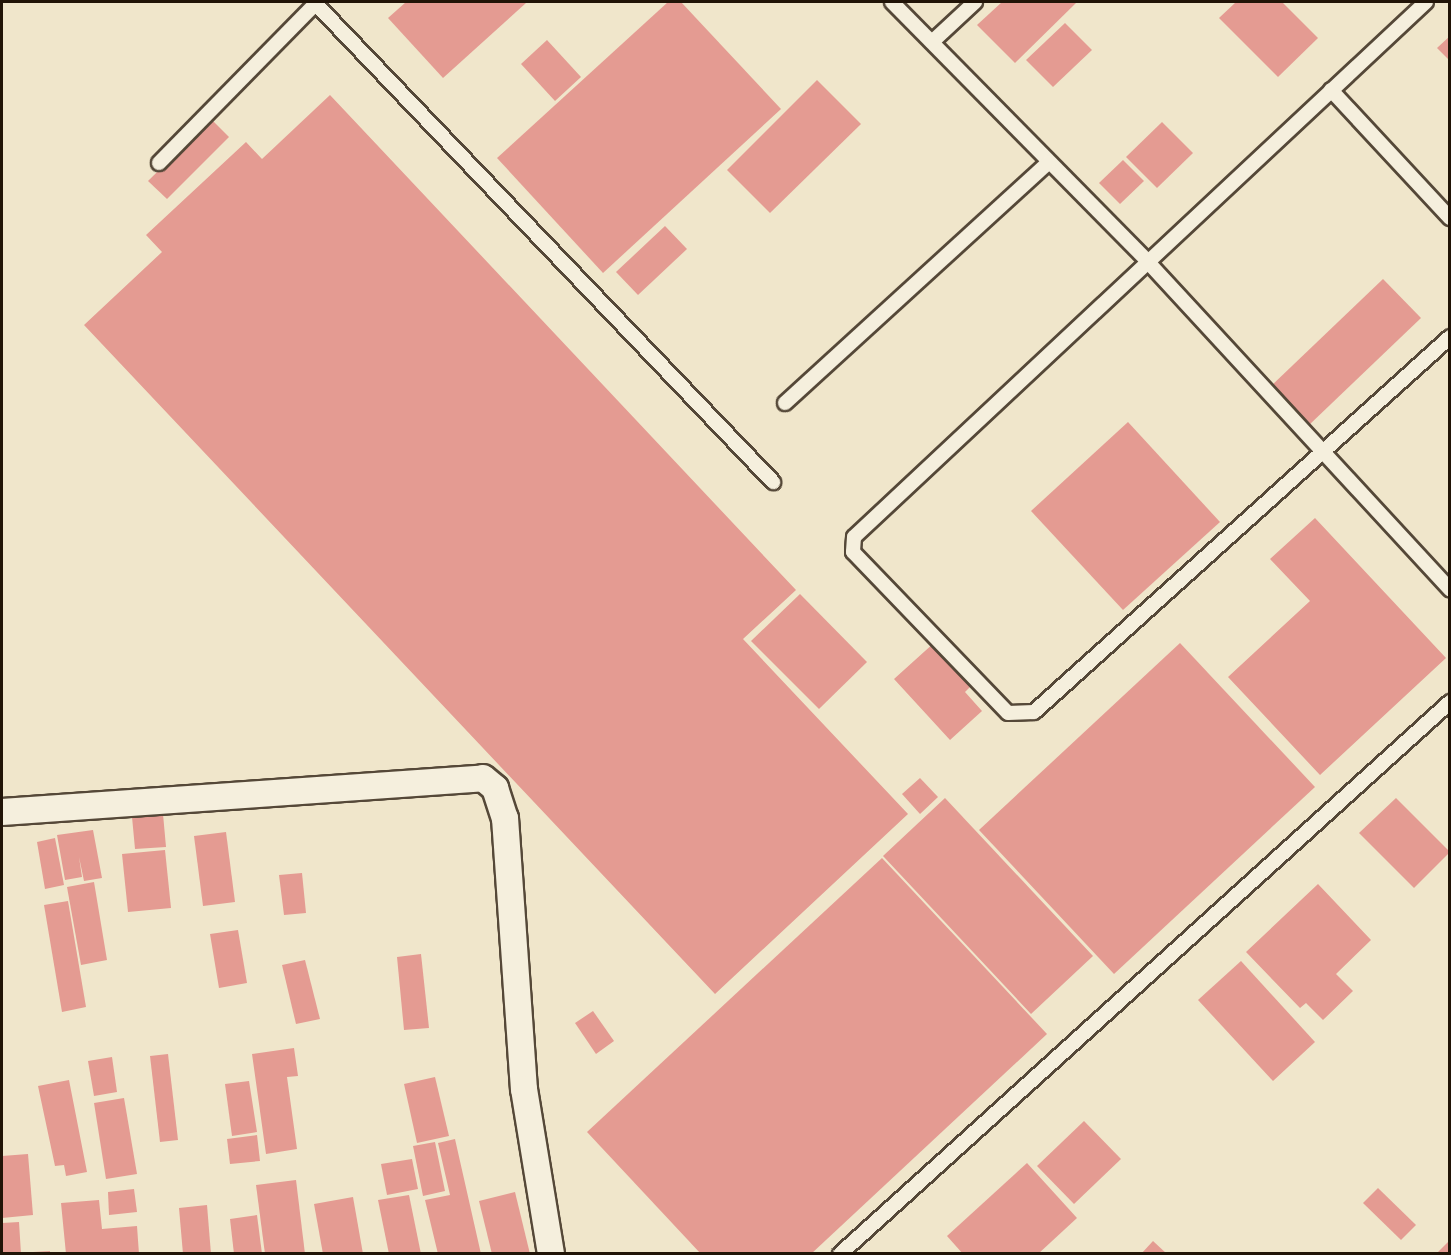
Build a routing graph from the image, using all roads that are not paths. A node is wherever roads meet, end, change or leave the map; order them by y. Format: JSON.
{"nodes":[{"id":1,"x":316,"y":2,"type":"edge"},
{"id":2,"x":892,"y":2,"type":"edge"},
{"id":3,"x":975,"y":2,"type":"edge"},
{"id":4,"x":1426,"y":2,"type":"edge"},
{"id":5,"x":932,"y":42,"type":"junction"},
{"id":6,"x":1330,"y":90,"type":"junction"},
{"id":7,"x":1048,"y":162,"type":"junction"},
{"id":8,"x":159,"y":163,"type":"dead end"},
{"id":9,"x":1449,"y":218,"type":"edge"},
{"id":10,"x":1147,"y":261,"type":"junction"},
{"id":11,"x":1449,"y":337,"type":"edge"},
{"id":12,"x":785,"y":403,"type":"dead end"},
{"id":13,"x":1323,"y":454,"type":"junction"},
{"id":14,"x":774,"y":482,"type":"dead end"},
{"id":15,"x":1449,"y":589,"type":"edge"},
{"id":16,"x":1449,"y":702,"type":"edge"},
{"id":17,"x":2,"y":812,"type":"edge"},
{"id":18,"x":551,"y":1254,"type":"edge"},
{"id":19,"x":840,"y":1254,"type":"edge"}],
"edges":[{"from":1,"to":8,"type":"lane"},
{"from":1,"to":14,"type":"lane"},
{"from":2,"to":5,"type":"lane"},
{"from":3,"to":5,"type":"lane"},
{"from":4,"to":6,"type":"lane"},
{"from":5,"to":7,"type":"lane"},
{"from":6,"to":9,"type":"lane"},
{"from":6,"to":10,"type":"lane"},
{"from":7,"to":10,"type":"lane"},
{"from":7,"to":12,"type":"lane"},
{"from":10,"to":13,"type":"lane"},
{"from":10,"to":13,"type":"lane"},
{"from":11,"to":13,"type":"lane"},
{"from":13,"to":15,"type":"lane"},
{"from":16,"to":19,"type":"lane"},
{"from":17,"to":18,"type":"street"}]}
